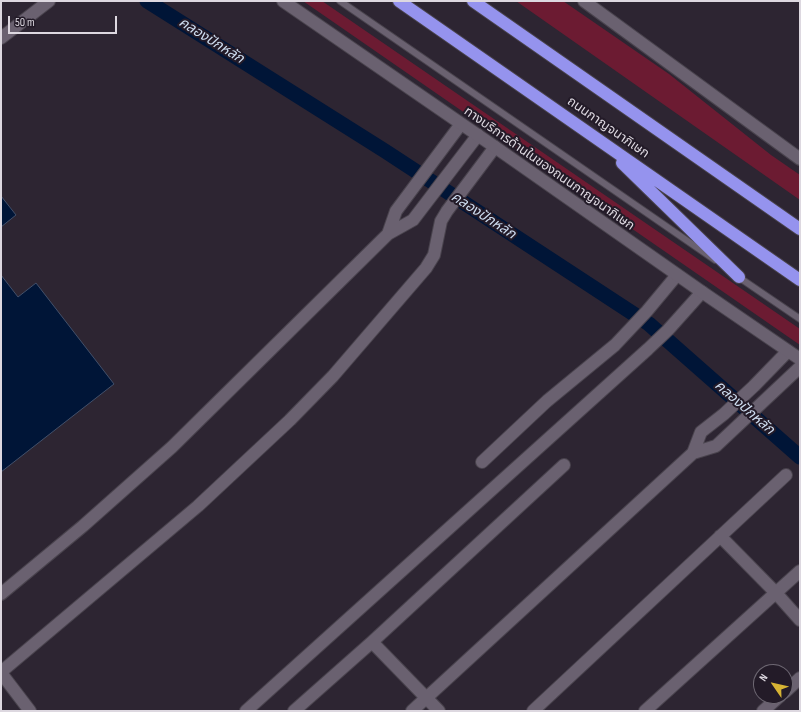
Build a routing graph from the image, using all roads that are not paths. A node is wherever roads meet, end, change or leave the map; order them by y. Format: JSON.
{"nodes":[{"id":1,"x":48,"y":1,"type":"edge"},
{"id":2,"x":283,"y":1,"type":"edge"},
{"id":3,"x":340,"y":1,"type":"edge"},
{"id":4,"x":399,"y":1,"type":"edge"},
{"id":5,"x":473,"y":1,"type":"edge"},
{"id":6,"x":584,"y":1,"type":"edge"},
{"id":7,"x":1,"y":38,"type":"edge"},
{"id":8,"x":461,"y":124,"type":"junction"},
{"id":9,"x":478,"y":135,"type":"junction"},
{"id":10,"x":597,"y":138,"type":"junction"},
{"id":11,"x":495,"y":147,"type":"junction"},
{"id":12,"x":800,"y":159,"type":"edge"},
{"id":13,"x":800,"y":229,"type":"edge"},
{"id":14,"x":388,"y":234,"type":"junction"},
{"id":15,"x":677,"y":275,"type":"junction"},
{"id":16,"x":738,"y":277,"type":"junction"},
{"id":17,"x":800,"y":280,"type":"edge"},
{"id":18,"x":702,"y":292,"type":"junction"},
{"id":19,"x":800,"y":319,"type":"edge"},
{"id":20,"x":788,"y":351,"type":"junction"},
{"id":21,"x":800,"y":359,"type":"edge"},
{"id":22,"x":800,"y":368,"type":"edge"},
{"id":23,"x":693,"y":453,"type":"junction"},
{"id":24,"x":482,"y":462,"type":"dead end"},
{"id":25,"x":564,"y":465,"type":"dead end"},
{"id":26,"x":786,"y":475,"type":"dead end"},
{"id":27,"x":720,"y":536,"type":"junction"},
{"id":28,"x":800,"y":571,"type":"edge"},
{"id":29,"x":776,"y":593,"type":"junction"},
{"id":30,"x":1,"y":594,"type":"edge"},
{"id":31,"x":800,"y":620,"type":"edge"},
{"id":32,"x":372,"y":642,"type":"junction"},
{"id":33,"x":1,"y":672,"type":"edge"},
{"id":34,"x":426,"y":698,"type":"junction"},
{"id":35,"x":771,"y":704,"type":"edge"},
{"id":36,"x":30,"y":711,"type":"edge"},
{"id":37,"x":246,"y":711,"type":"edge"},
{"id":38,"x":294,"y":711,"type":"edge"},
{"id":39,"x":412,"y":711,"type":"edge"},
{"id":40,"x":439,"y":711,"type":"edge"},
{"id":41,"x":533,"y":711,"type":"edge"},
{"id":42,"x":645,"y":711,"type":"edge"},
{"id":43,"x":763,"y":711,"type":"edge"}],
"edges":[{"from":1,"to":7,"type":"street"},
{"from":2,"to":8,"type":"street","name":"ทางบริการด้านในของถนนกาญจนาภิเษก"},
{"from":3,"to":16,"type":"lane"},
{"from":4,"to":10,"type":"highway","name":"ถนนกาญจนาภิเษก"},
{"from":5,"to":13,"type":"highway","name":"ถนนกาญจนาภิเษก"},
{"from":6,"to":12,"type":"street"},
{"from":8,"to":9,"type":"street","name":"ทางบริการด้านในของถนนกาญจนาภิเษก"},
{"from":8,"to":14,"type":"street"},
{"from":9,"to":11,"type":"street","name":"ทางบริการด้านในของถนนกาญจนาภิเษก"},
{"from":9,"to":14,"type":"street"},
{"from":10,"to":16,"type":"highway"},
{"from":10,"to":17,"type":"highway","name":"ถนนกาญจนาภิเษก"},
{"from":11,"to":15,"type":"street","name":"ทางบริการด้านในของถนนกาญจนาภิเษก"},
{"from":11,"to":33,"type":"street"},
{"from":14,"to":30,"type":"street"},
{"from":15,"to":18,"type":"street","name":"ทางบริการด้านในของถนนกาญจนาภิเษก"},
{"from":15,"to":24,"type":"street"},
{"from":16,"to":19,"type":"lane"},
{"from":18,"to":20,"type":"street","name":"ทางบริการด้านในของถนนกาญจนาภิเษก"},
{"from":18,"to":37,"type":"street"},
{"from":20,"to":21,"type":"street","name":"ทางบริการด้านในของถนนกาญจนาภิเษก"},
{"from":20,"to":23,"type":"street"},
{"from":22,"to":23,"type":"street"},
{"from":23,"to":34,"type":"street"},
{"from":25,"to":32,"type":"street"},
{"from":26,"to":27,"type":"street"},
{"from":27,"to":29,"type":"street"},
{"from":27,"to":41,"type":"street"},
{"from":28,"to":29,"type":"street"},
{"from":29,"to":31,"type":"street"},
{"from":29,"to":42,"type":"street"},
{"from":32,"to":34,"type":"street"},
{"from":32,"to":38,"type":"street"},
{"from":33,"to":36,"type":"street"},
{"from":34,"to":39,"type":"street"},
{"from":34,"to":40,"type":"street"},
{"from":35,"to":43,"type":"street"}]}
